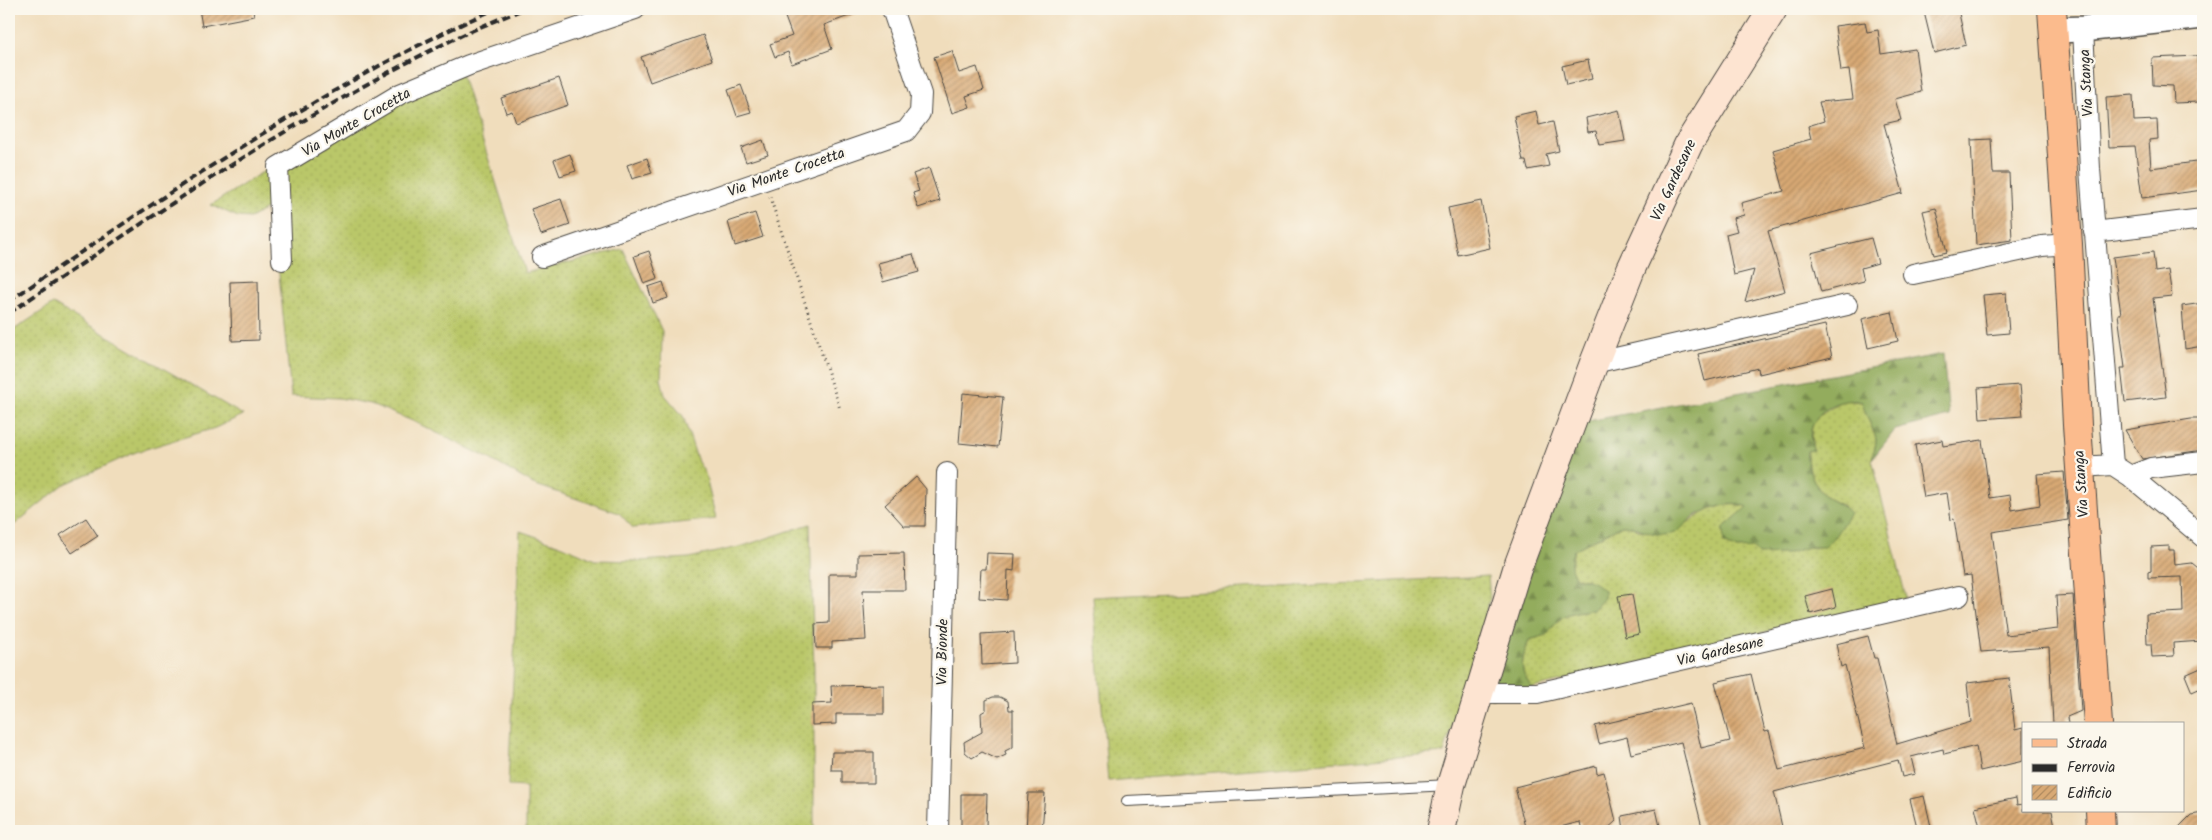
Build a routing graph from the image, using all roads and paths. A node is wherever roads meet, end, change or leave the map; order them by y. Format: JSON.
{"nodes":[{"id":1,"x":635,"y":9,"type":"edge"},
{"id":2,"x":892,"y":9,"type":"edge"},
{"id":3,"x":1773,"y":9,"type":"edge"},
{"id":4,"x":2053,"y":16,"type":"edge"},
{"id":5,"x":2203,"y":16,"type":"edge"},
{"id":6,"x":2083,"y":29,"type":"junction"},
{"id":7,"x":765,"y":180,"type":"junction"},
{"id":8,"x":2203,"y":219,"type":"edge"},
{"id":9,"x":2094,"y":232,"type":"junction"},
{"id":10,"x":2068,"y":244,"type":"junction"},
{"id":11,"x":542,"y":257,"type":"dead end"},
{"id":12,"x":282,"y":260,"type":"dead end"},
{"id":13,"x":1913,"y":274,"type":"dead end"},
{"id":14,"x":1847,"y":305,"type":"dead end"},
{"id":15,"x":1594,"y":363,"type":"junction"},
{"id":16,"x":840,"y":409,"type":"dead end"},
{"id":17,"x":2203,"y":462,"type":"edge"},
{"id":18,"x":2080,"y":467,"type":"junction"},
{"id":19,"x":2122,"y":470,"type":"junction"},
{"id":20,"x":947,"y":473,"type":"dead end"},
{"id":21,"x":2203,"y":537,"type":"edge"},
{"id":22,"x":1959,"y":596,"type":"dead end"},
{"id":23,"x":1480,"y":693,"type":"junction"},
{"id":24,"x":2098,"y":722,"type":"edge"},
{"id":25,"x":1452,"y":785,"type":"junction"},
{"id":26,"x":1128,"y":801,"type":"dead end"},
{"id":27,"x":2100,"y":812,"type":"edge"},
{"id":28,"x":938,"y":831,"type":"edge"},
{"id":29,"x":1441,"y":831,"type":"edge"},
{"id":30,"x":2101,"y":831,"type":"edge"}],
"edges":[{"from":1,"to":12,"type":"street","name":"Via Monte Crocetta"},
{"from":2,"to":7,"type":"street","name":"Via Monte Crocetta"},
{"from":3,"to":15,"type":"main road","name":"Via Gardesane"},
{"from":4,"to":6,"type":"street"},
{"from":4,"to":10,"type":"main road","name":"Via Stanga"},
{"from":5,"to":6,"type":"street"},
{"from":6,"to":9,"type":"street","name":"Via Stanga"},
{"from":7,"to":11,"type":"street","name":"Via Monte Crocetta"},
{"from":7,"to":16,"type":"path"},
{"from":8,"to":9,"type":"street"},
{"from":9,"to":19,"type":"street","name":"Via Stanga"},
{"from":10,"to":13,"type":"street"},
{"from":10,"to":18,"type":"main road","name":"Via Stanga"},
{"from":14,"to":15,"type":"street"},
{"from":15,"to":23,"type":"main road","name":"Via Gardesane"},
{"from":17,"to":19,"type":"street"},
{"from":18,"to":19,"type":"street"},
{"from":18,"to":24,"type":"main road","name":"Via Stanga"},
{"from":19,"to":21,"type":"street"},
{"from":20,"to":28,"type":"street","name":"Via Bionde"},
{"from":22,"to":23,"type":"street","name":"Via Gardesane"},
{"from":23,"to":25,"type":"main road","name":"Via Gardesane"},
{"from":25,"to":26,"type":"lane"},
{"from":25,"to":29,"type":"main road","name":"Via Gardesane"},
{"from":27,"to":30,"type":"main road"}]}
